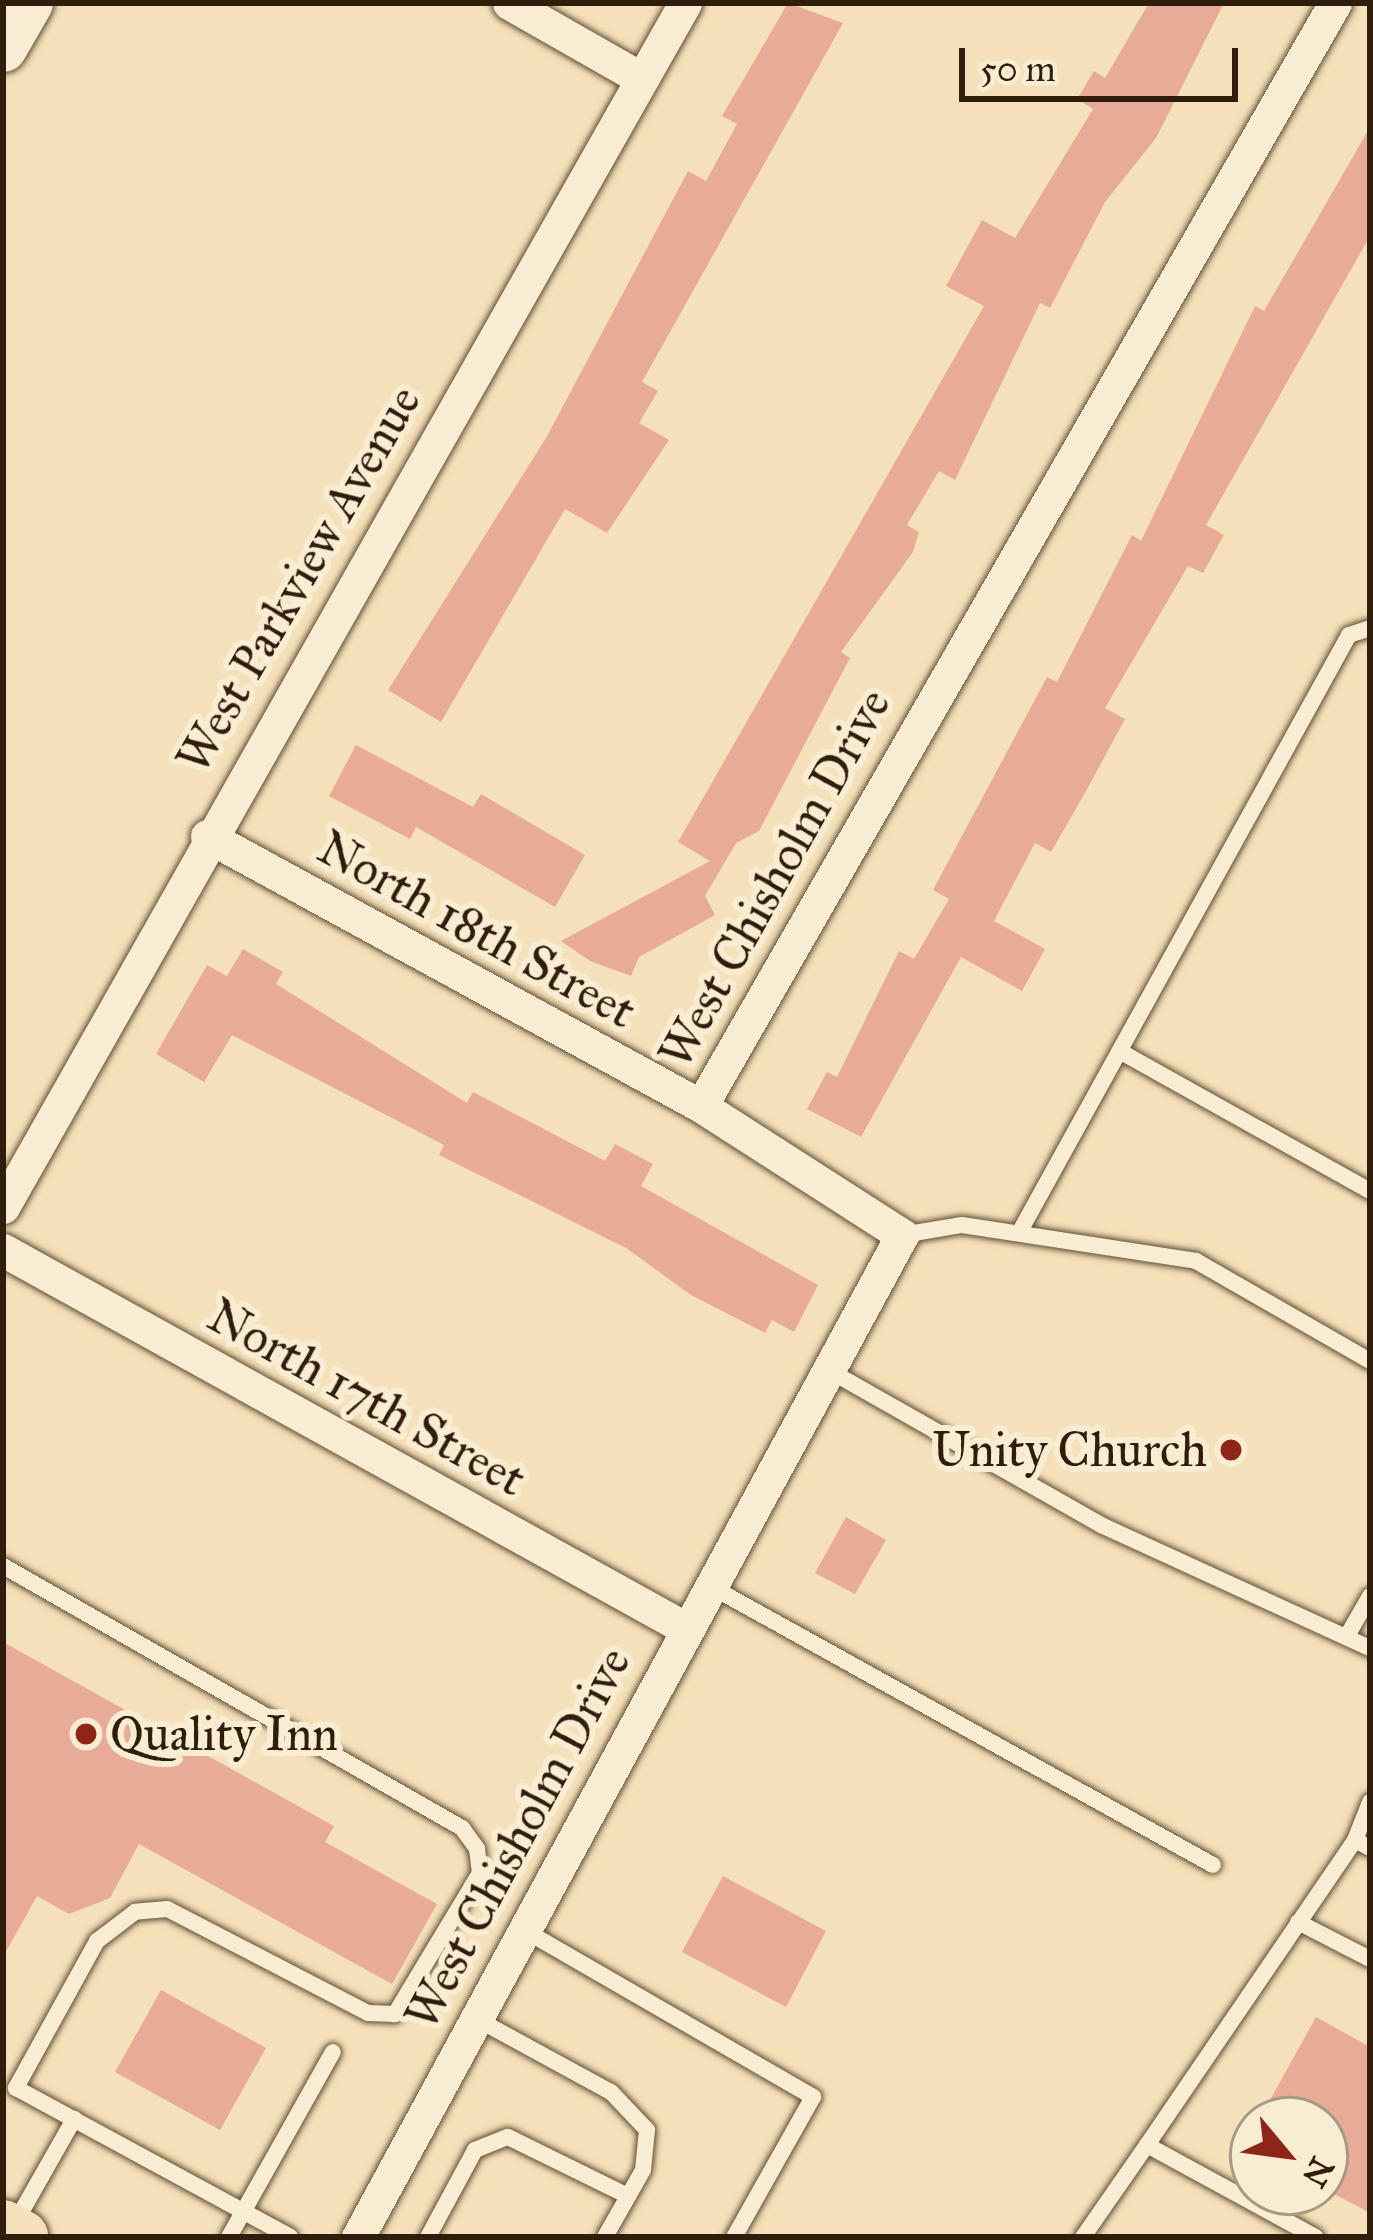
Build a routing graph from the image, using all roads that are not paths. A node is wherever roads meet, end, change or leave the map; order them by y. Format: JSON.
{"nodes":[{"id":1,"x":29,"y":3,"type":"edge"},
{"id":2,"x":509,"y":3,"type":"edge"},
{"id":3,"x":686,"y":3,"type":"edge"},
{"id":4,"x":1336,"y":3,"type":"edge"},
{"id":5,"x":3,"y":48,"type":"edge"},
{"id":6,"x":642,"y":79,"type":"junction"},
{"id":7,"x":1370,"y":628,"type":"edge"},
{"id":8,"x":207,"y":836,"type":"junction"},
{"id":9,"x":1123,"y":1053,"type":"junction"},
{"id":10,"x":701,"y":1106,"type":"junction"},
{"id":11,"x":1370,"y":1190,"type":"edge"},
{"id":12,"x":3,"y":1207,"type":"edge"},
{"id":13,"x":1019,"y":1233,"type":"junction"},
{"id":14,"x":902,"y":1235,"type":"junction"},
{"id":15,"x":3,"y":1250,"type":"edge"},
{"id":16,"x":1370,"y":1361,"type":"edge"},
{"id":17,"x":830,"y":1371,"type":"junction"},
{"id":18,"x":3,"y":1566,"type":"edge"},
{"id":19,"x":709,"y":1586,"type":"junction"},
{"id":20,"x":1370,"y":1596,"type":"edge"},
{"id":21,"x":685,"y":1628,"type":"junction"},
{"id":22,"x":1347,"y":1636,"type":"junction"},
{"id":23,"x":1370,"y":1648,"type":"edge"},
{"id":24,"x":1370,"y":1802,"type":"edge"},
{"id":25,"x":1362,"y":1844,"type":"edge"},
{"id":26,"x":1213,"y":1865,"type":"dead end"},
{"id":27,"x":1298,"y":1922,"type":"junction"},
{"id":28,"x":523,"y":1930,"type":"junction"},
{"id":29,"x":1370,"y":1959,"type":"edge"},
{"id":30,"x":475,"y":2018,"type":"junction"},
{"id":31,"x":333,"y":2053,"type":"dead end"},
{"id":32,"x":9,"y":2084,"type":"edge"},
{"id":33,"x":74,"y":2119,"type":"junction"},
{"id":34,"x":1147,"y":2145,"type":"junction"},
{"id":35,"x":628,"y":2196,"type":"junction"},
{"id":36,"x":243,"y":2212,"type":"junction"},
{"id":37,"x":12,"y":2232,"type":"edge"},
{"id":38,"x":229,"y":2237,"type":"edge"},
{"id":39,"x":290,"y":2237,"type":"edge"},
{"id":40,"x":358,"y":2237,"type":"edge"},
{"id":41,"x":428,"y":2237,"type":"edge"},
{"id":42,"x":604,"y":2237,"type":"edge"},
{"id":43,"x":734,"y":2237,"type":"edge"},
{"id":44,"x":1083,"y":2237,"type":"edge"},
{"id":45,"x":1316,"y":2237,"type":"edge"}],
"edges":[{"from":1,"to":5,"type":"street"},
{"from":2,"to":6,"type":"street"},
{"from":3,"to":6,"type":"street","name":"West Parkview Avenue"},
{"from":4,"to":10,"type":"street","name":"West Chisholm Drive"},
{"from":6,"to":8,"type":"street","name":"West Parkview Avenue"},
{"from":7,"to":9,"type":"lane"},
{"from":8,"to":10,"type":"street","name":"North 18th Street"},
{"from":8,"to":12,"type":"street","name":"West Parkview Avenue"},
{"from":9,"to":11,"type":"lane"},
{"from":9,"to":13,"type":"lane"},
{"from":10,"to":14,"type":"street","name":"West Chisholm Drive"},
{"from":13,"to":14,"type":"lane"},
{"from":13,"to":16,"type":"lane"},
{"from":14,"to":17,"type":"street","name":"West Chisholm Drive"},
{"from":15,"to":21,"type":"street","name":"North 17th Street"},
{"from":17,"to":19,"type":"street","name":"West Chisholm Drive"},
{"from":17,"to":22,"type":"lane"},
{"from":18,"to":32,"type":"lane"},
{"from":19,"to":21,"type":"street","name":"West Chisholm Drive"},
{"from":19,"to":26,"type":"lane"},
{"from":20,"to":22,"type":"lane"},
{"from":21,"to":28,"type":"street","name":"West Chisholm Drive"},
{"from":22,"to":23,"type":"lane"},
{"from":24,"to":25,"type":"lane"},
{"from":25,"to":27,"type":"lane"},
{"from":27,"to":29,"type":"lane"},
{"from":27,"to":34,"type":"lane"},
{"from":28,"to":30,"type":"street","name":"West Chisholm Drive"},
{"from":28,"to":43,"type":"lane"},
{"from":30,"to":35,"type":"lane"},
{"from":30,"to":40,"type":"street","name":"West Chisholm Drive"},
{"from":31,"to":36,"type":"lane"},
{"from":32,"to":33,"type":"lane"},
{"from":33,"to":36,"type":"lane"},
{"from":33,"to":37,"type":"lane"},
{"from":34,"to":44,"type":"lane"},
{"from":34,"to":45,"type":"lane"},
{"from":35,"to":41,"type":"lane"},
{"from":35,"to":42,"type":"lane"},
{"from":36,"to":38,"type":"lane"},
{"from":36,"to":39,"type":"lane"}]}
